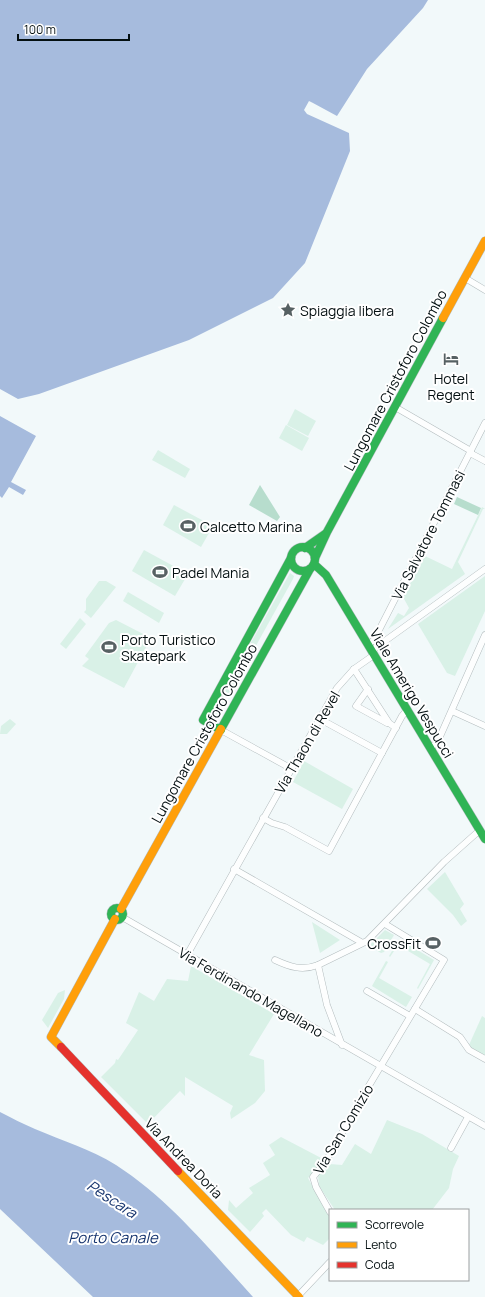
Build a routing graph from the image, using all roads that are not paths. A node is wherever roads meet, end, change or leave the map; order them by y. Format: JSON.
{"nodes":[{"id":1,"x":485,"y":241,"type":"edge"},
{"id":2,"x":465,"y":278,"type":"junction"},
{"id":3,"x":485,"y":290,"type":"edge"},
{"id":4,"x":395,"y":407,"type":"junction"},
{"id":5,"x":485,"y":423,"type":"edge"},
{"id":6,"x":471,"y":452,"type":"junction"},
{"id":7,"x":485,"y":461,"type":"edge"},
{"id":8,"x":327,"y":532,"type":"junction"},
{"id":9,"x":305,"y":548,"type":"junction"},
{"id":10,"x":292,"y":558,"type":"junction"},
{"id":11,"x":313,"y":564,"type":"junction"},
{"id":12,"x":485,"y":569,"type":"edge"},
{"id":13,"x":485,"y":635,"type":"edge"},
{"id":14,"x":371,"y":651,"type":"junction"},
{"id":15,"x":354,"y":669,"type":"junction"},
{"id":16,"x":368,"y":689,"type":"junction"},
{"id":17,"x":407,"y":710,"type":"junction"},
{"id":18,"x":452,"y":711,"type":"junction"},
{"id":19,"x":320,"y":719,"type":"junction"},
{"id":20,"x":389,"y":723,"type":"junction"},
{"id":21,"x":485,"y":726,"type":"edge"},
{"id":22,"x":396,"y":728,"type":"junction"},
{"id":23,"x":221,"y":730,"type":"junction"},
{"id":24,"x":431,"y":748,"type":"junction"},
{"id":25,"x":382,"y":754,"type":"junction"},
{"id":26,"x":292,"y":769,"type":"junction"},
{"id":27,"x":263,"y":818,"type":"junction"},
{"id":28,"x":480,"y":830,"type":"junction"},
{"id":29,"x":485,"y":839,"type":"edge"},
{"id":30,"x":234,"y":869,"type":"junction"},
{"id":31,"x":119,"y":915,"type":"junction"},
{"id":32,"x":385,"y":924,"type":"junction"},
{"id":33,"x":361,"y":942,"type":"junction"},
{"id":34,"x":187,"y":955,"type":"junction"},
{"id":35,"x":275,"y":960,"type":"dead end"},
{"id":36,"x":320,"y":964,"type":"junction"},
{"id":37,"x":367,"y":992,"type":"dead end"},
{"id":38,"x":415,"y":1009,"type":"junction"},
{"id":39,"x":410,"y":1016,"type":"junction"},
{"id":40,"x":51,"y":1037,"type":"joint"},
{"id":41,"x":342,"y":1044,"type":"junction"},
{"id":42,"x":485,"y":1059,"type":"edge"},
{"id":43,"x":381,"y":1067,"type":"junction"},
{"id":44,"x":468,"y":1117,"type":"junction"},
{"id":45,"x":485,"y":1126,"type":"edge"},
{"id":46,"x":451,"y":1148,"type":"dead end"},
{"id":47,"x":329,"y":1210,"type":"edge"},
{"id":48,"x":329,"y":1263,"type":"edge"},
{"id":49,"x":299,"y":1296,"type":"edge"}],
"edges":[{"from":1,"to":2,"type":"street","name":"Lungomare Cristoforo Colombo"},
{"from":2,"to":3,"type":"street"},
{"from":2,"to":4,"type":"street","name":"Lungomare Cristoforo Colombo"},
{"from":4,"to":6,"type":"street"},
{"from":4,"to":8,"type":"street","name":"Lungomare Cristoforo Colombo"},
{"from":5,"to":6,"type":"street","name":"Via Salvatore Tommasi"},
{"from":6,"to":7,"type":"street"},
{"from":6,"to":14,"type":"street","name":"Via Salvatore Tommasi"},
{"from":8,"to":9,"type":"street","name":"Lungomare Cristoforo Colombo"},
{"from":8,"to":11,"type":"street","name":"Lungomare Cristoforo Colombo"},
{"from":9,"to":10,"type":"street"},
{"from":9,"to":11,"type":"street"},
{"from":10,"to":11,"type":"street"},
{"from":10,"to":23,"type":"street"},
{"from":11,"to":14,"type":"street","name":"Viale Amerigo Vespucci"},
{"from":11,"to":23,"type":"street","name":"Lungomare Cristoforo Colombo"},
{"from":12,"to":14,"type":"street","name":"Via Thaon di Revel"},
{"from":13,"to":18,"type":"street"},
{"from":14,"to":15,"type":"street","name":"Via Thaon di Revel"},
{"from":14,"to":17,"type":"street","name":"Viale Amerigo Vespucci"},
{"from":15,"to":16,"type":"street","name":"Via Thaon di Revel"},
{"from":15,"to":19,"type":"street","name":"Via Thaon di Revel"},
{"from":16,"to":20,"type":"street","name":"Via Thaon di Revel"},
{"from":16,"to":20,"type":"street","name":"Via Thaon di Revel"},
{"from":17,"to":22,"type":"street"},
{"from":17,"to":24,"type":"street","name":"Viale Amerigo Vespucci"},
{"from":18,"to":21,"type":"street"},
{"from":18,"to":24,"type":"street"},
{"from":19,"to":25,"type":"street"},
{"from":19,"to":26,"type":"street","name":"Via Thaon di Revel"},
{"from":20,"to":22,"type":"street","name":"Via Thaon di Revel"},
{"from":22,"to":25,"type":"street"},
{"from":23,"to":26,"type":"street"},
{"from":23,"to":31,"type":"street","name":"Lungomare Cristoforo Colombo"},
{"from":24,"to":28,"type":"street","name":"Viale Amerigo Vespucci"},
{"from":25,"to":27,"type":"street"},
{"from":26,"to":27,"type":"street","name":"Via Thaon di Revel"},
{"from":27,"to":30,"type":"street","name":"Via Thaon di Revel"},
{"from":28,"to":29,"type":"street","name":"Viale Amerigo Vespucci"},
{"from":28,"to":32,"type":"street"},
{"from":30,"to":33,"type":"street"},
{"from":30,"to":34,"type":"street","name":"Via Thaon di Revel"},
{"from":31,"to":34,"type":"street","name":"Via Ferdinando Magellano"},
{"from":31,"to":40,"type":"street","name":"Lungomare Cristoforo Colombo"},
{"from":32,"to":33,"type":"street"},
{"from":32,"to":38,"type":"street"},
{"from":33,"to":36,"type":"street"},
{"from":34,"to":41,"type":"street","name":"Via Ferdinando Magellano"},
{"from":35,"to":36,"type":"street"},
{"from":36,"to":41,"type":"street"},
{"from":37,"to":39,"type":"street"},
{"from":38,"to":39,"type":"street"},
{"from":38,"to":42,"type":"street"},
{"from":39,"to":43,"type":"street"},
{"from":40,"to":49,"type":"street","name":"Via Andrea Doria"},
{"from":41,"to":43,"type":"street","name":"Via Ferdinando Magellano"},
{"from":43,"to":44,"type":"street","name":"Via Ferdinando Magellano"},
{"from":43,"to":47,"type":"street","name":"Via San Comizio"},
{"from":44,"to":45,"type":"street","name":"Via Ferdinando Magellano"},
{"from":44,"to":46,"type":"street"},
{"from":48,"to":49,"type":"street"}]}
